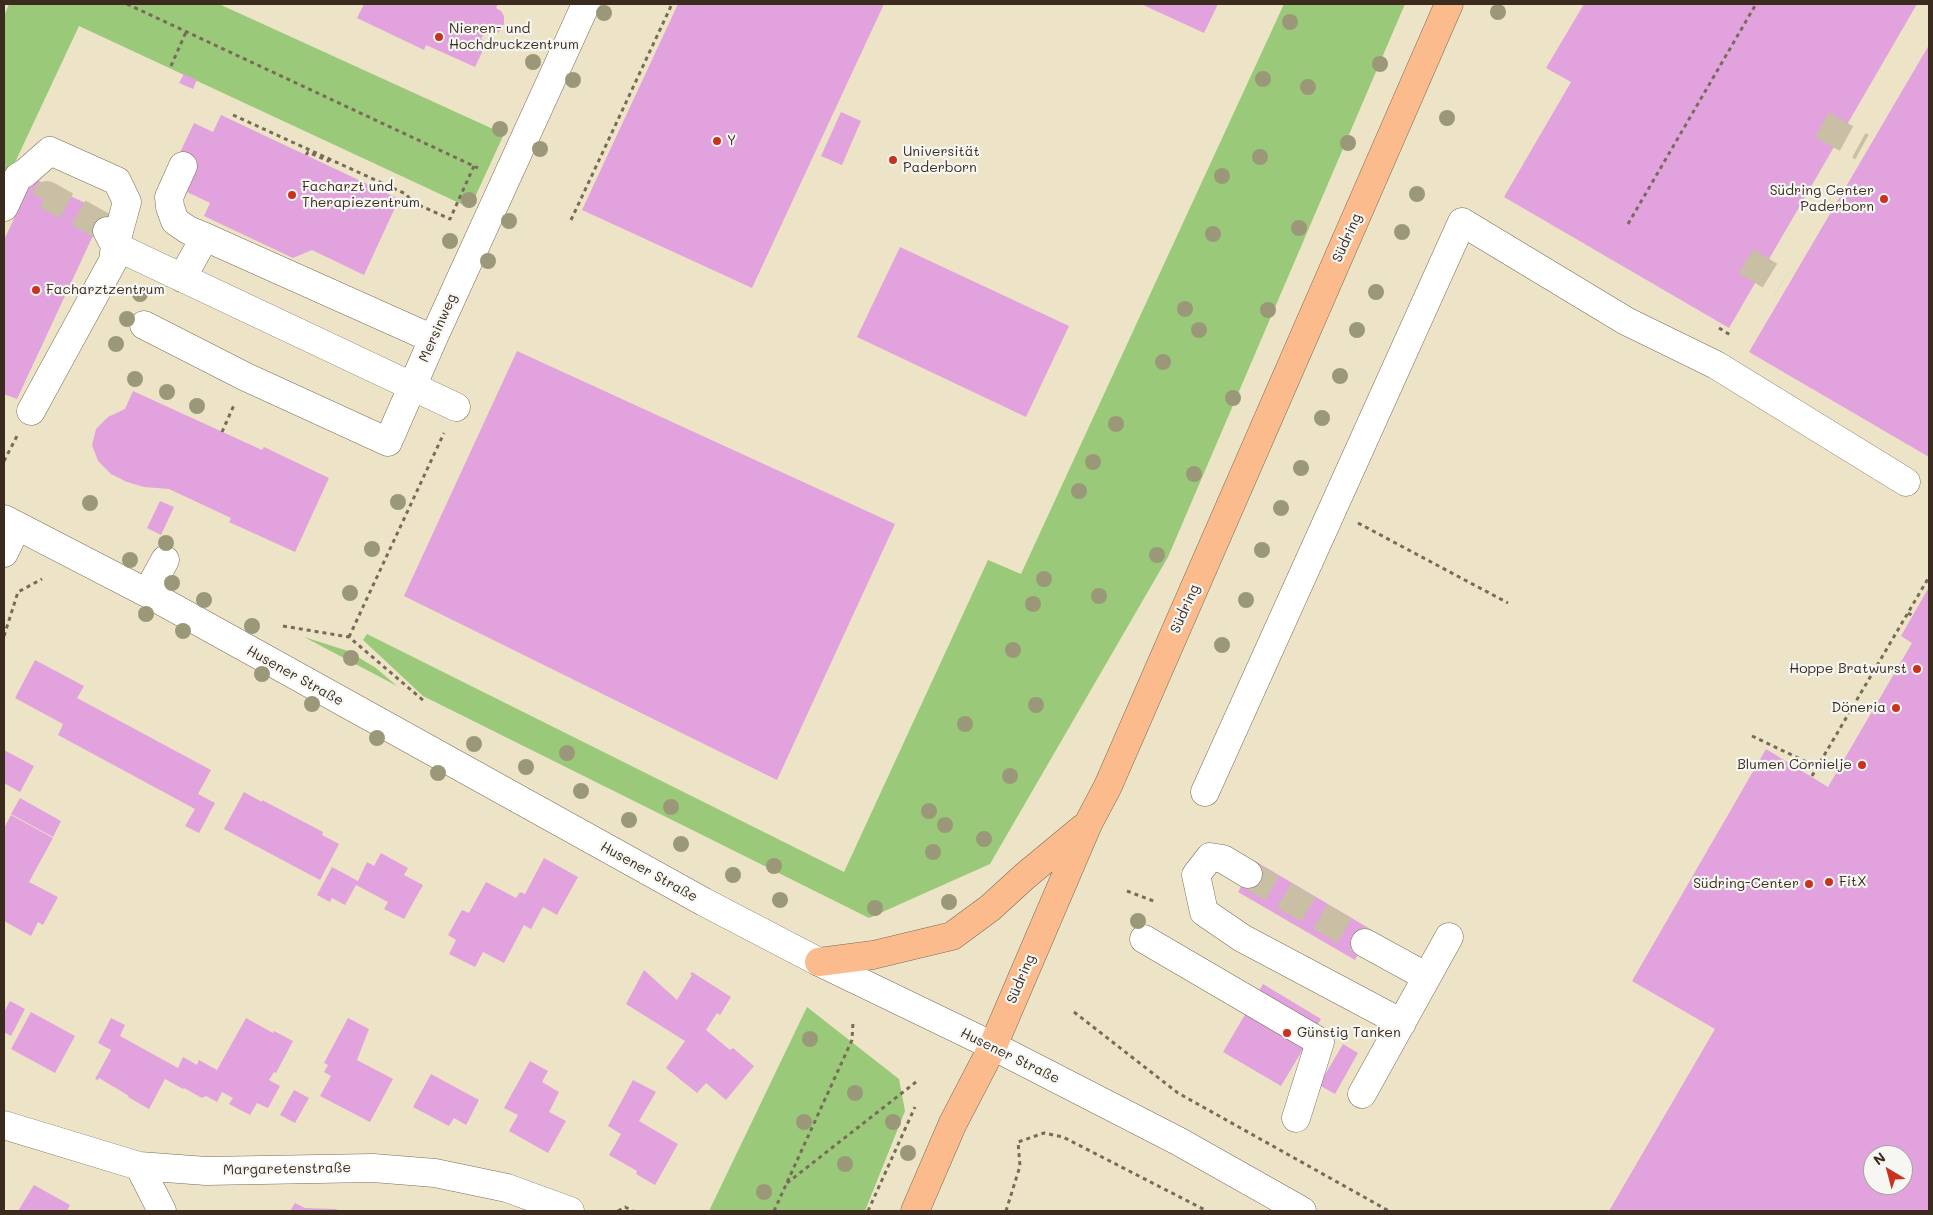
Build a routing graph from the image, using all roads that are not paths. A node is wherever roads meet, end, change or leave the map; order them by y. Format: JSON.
{"nodes":[{"id":1,"x":586,"y":4,"type":"edge"},
{"id":2,"x":1450,"y":4,"type":"edge"},
{"id":3,"x":183,"y":166,"type":"dead end"},
{"id":4,"x":4,"y":207,"type":"edge"},
{"id":5,"x":111,"y":237,"type":"junction"},
{"id":6,"x":205,"y":237,"type":"junction"},
{"id":7,"x":182,"y":278,"type":"junction"},
{"id":8,"x":144,"y":325,"type":"dead end"},
{"id":9,"x":433,"y":339,"type":"junction"},
{"id":10,"x":412,"y":386,"type":"junction"},
{"id":11,"x":456,"y":407,"type":"road end"},
{"id":12,"x":31,"y":411,"type":"dead end"},
{"id":13,"x":1906,"y":482,"type":"dead end"},
{"id":14,"x":10,"y":522,"type":"edge"},
{"id":15,"x":4,"y":552,"type":"edge"},
{"id":16,"x":165,"y":560,"type":"dead end"},
{"id":17,"x":147,"y":593,"type":"junction"},
{"id":18,"x":1206,"y":792,"type":"dead end"},
{"id":19,"x":1088,"y":824,"type":"junction"},
{"id":20,"x":1248,"y":874,"type":"tunnel mouth"},
{"id":21,"x":1449,"y":937,"type":"dead end"},
{"id":22,"x":1144,"y":939,"type":"dead end"},
{"id":23,"x":1365,"y":943,"type":"tunnel mouth"},
{"id":24,"x":819,"y":962,"type":"junction"},
{"id":25,"x":1427,"y":977,"type":"junction"},
{"id":26,"x":1402,"y":1023,"type":"junction"},
{"id":27,"x":993,"y":1046,"type":"junction"},
{"id":28,"x":1362,"y":1094,"type":"dead end"},
{"id":29,"x":1296,"y":1118,"type":"dead end"},
{"id":30,"x":4,"y":1125,"type":"edge"},
{"id":31,"x":139,"y":1166,"type":"junction"},
{"id":32,"x":162,"y":1211,"type":"edge"},
{"id":33,"x":570,"y":1211,"type":"edge"},
{"id":34,"x":915,"y":1211,"type":"edge"},
{"id":35,"x":1302,"y":1211,"type":"edge"}],
"edges":[{"from":1,"to":9,"type":"street","name":"Mersinweg"},
{"from":2,"to":19,"type":"main road","name":"Südring"},
{"from":3,"to":6,"type":"street"},
{"from":4,"to":5,"type":"street"},
{"from":5,"to":7,"type":"street"},
{"from":5,"to":12,"type":"street"},
{"from":6,"to":7,"type":"street"},
{"from":6,"to":9,"type":"street"},
{"from":7,"to":10,"type":"street"},
{"from":8,"to":10,"type":"street","name":"Mersinweg"},
{"from":9,"to":10,"type":"street","name":"Mersinweg"},
{"from":10,"to":11,"type":"street"},
{"from":13,"to":18,"type":"street"},
{"from":14,"to":15,"type":"street"},
{"from":14,"to":17,"type":"street","name":"Husener Straße"},
{"from":16,"to":17,"type":"street"},
{"from":17,"to":24,"type":"street","name":"Husener Straße"},
{"from":19,"to":24,"type":"main road"},
{"from":19,"to":27,"type":"main road","name":"Südring"},
{"from":20,"to":26,"type":"street"},
{"from":21,"to":25,"type":"street"},
{"from":22,"to":29,"type":"street"},
{"from":23,"to":25,"type":"street"},
{"from":24,"to":27,"type":"street","name":"Husener Straße"},
{"from":25,"to":26,"type":"street"},
{"from":26,"to":28,"type":"street"},
{"from":27,"to":34,"type":"main road","name":"Südring"},
{"from":27,"to":35,"type":"street","name":"Husener Straße"},
{"from":30,"to":31,"type":"street","name":"Margaretenstraße"},
{"from":31,"to":32,"type":"street"},
{"from":31,"to":33,"type":"street","name":"Margaretenstraße"}]}
